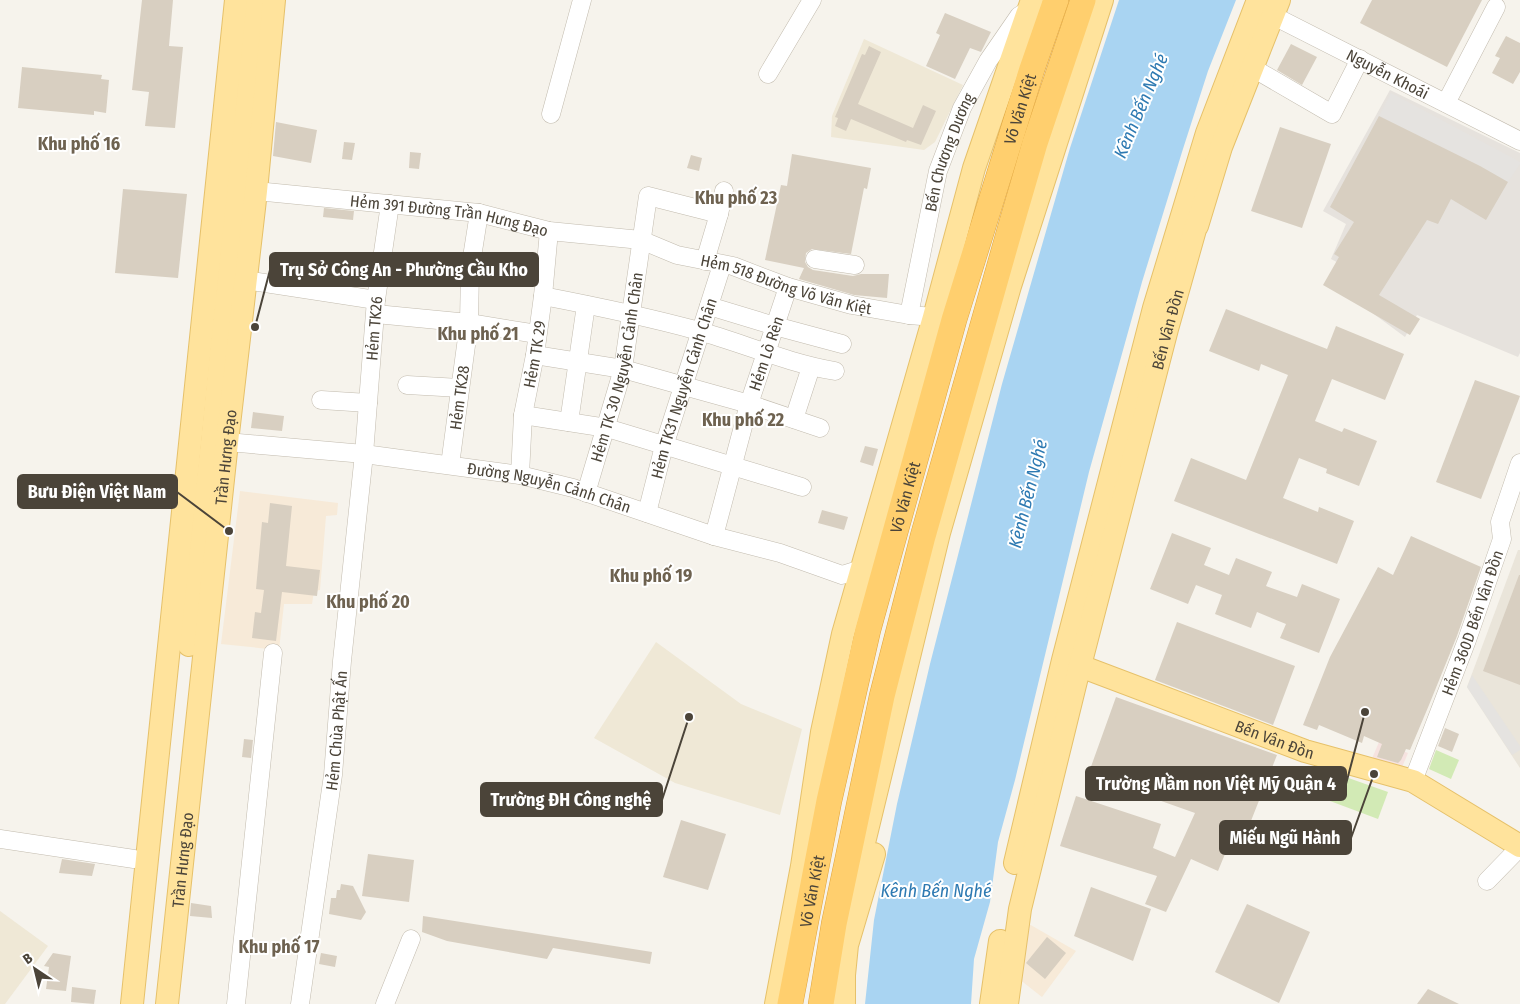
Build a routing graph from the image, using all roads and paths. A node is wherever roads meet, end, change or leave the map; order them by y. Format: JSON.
{"nodes":[{"id":1,"x":223,"y":0,"type":"edge"},
{"id":2,"x":236,"y":0,"type":"edge"},
{"id":3,"x":256,"y":0,"type":"edge"},
{"id":4,"x":274,"y":0,"type":"edge"},
{"id":5,"x":582,"y":0,"type":"edge"},
{"id":6,"x":812,"y":0,"type":"edge"},
{"id":7,"x":1056,"y":0,"type":"edge"},
{"id":8,"x":1083,"y":0,"type":"edge"},
{"id":9,"x":1102,"y":0,"type":"edge"},
{"id":10,"x":1031,"y":5,"type":"edge"},
{"id":11,"x":1266,"y":6,"type":"edge"},
{"id":12,"x":1496,"y":7,"type":"dead end"},
{"id":13,"x":244,"y":35,"type":"junction"},
{"id":14,"x":1360,"y":59,"type":"junction"},
{"id":15,"x":1252,"y":67,"type":"junction"},
{"id":16,"x":768,"y":74,"type":"dead end"},
{"id":17,"x":238,"y":91,"type":"junction"},
{"id":18,"x":1446,"y":103,"type":"junction"},
{"id":19,"x":551,"y":114,"type":"dead end"},
{"id":20,"x":1520,"y":141,"type":"edge"},
{"id":21,"x":228,"y":186,"type":"junction"},
{"id":22,"x":724,"y":191,"type":"dead end"},
{"id":23,"x":390,"y":204,"type":"junction"},
{"id":24,"x":478,"y":213,"type":"junction"},
{"id":25,"x":719,"y":214,"type":"junction"},
{"id":26,"x":225,"y":216,"type":"junction"},
{"id":27,"x":549,"y":231,"type":"junction"},
{"id":28,"x":641,"y":240,"type":"junction"},
{"id":29,"x":815,"y":258,"type":"dead end"},
{"id":30,"x":714,"y":263,"type":"junction"},
{"id":31,"x":424,"y":265,"type":"dead end"},
{"id":32,"x":855,"y":265,"type":"dead end"},
{"id":33,"x":470,"y":270,"type":"junction"},
{"id":34,"x":245,"y":280,"type":"junction"},
{"id":35,"x":1010,"y":286,"type":"junction"},
{"id":36,"x":788,"y":287,"type":"junction"},
{"id":37,"x":543,"y":296,"type":"junction"},
{"id":38,"x":586,"y":304,"type":"junction"},
{"id":39,"x":708,"y":306,"type":"junction"},
{"id":40,"x":376,"y":307,"type":"junction"},
{"id":41,"x":632,"y":314,"type":"junction"},
{"id":42,"x":909,"y":315,"type":"junction"},
{"id":43,"x":934,"y":317,"type":"junction"},
{"id":44,"x":469,"y":323,"type":"junction"},
{"id":45,"x":775,"y":326,"type":"junction"},
{"id":46,"x":700,"y":332,"type":"junction"},
{"id":47,"x":537,"y":334,"type":"junction"},
{"id":48,"x":842,"y":344,"type":"dead end"},
{"id":49,"x":766,"y":352,"type":"junction"},
{"id":50,"x":535,"y":355,"type":"junction"},
{"id":51,"x":578,"y":362,"type":"junction"},
{"id":52,"x":811,"y":367,"type":"junction"},
{"id":53,"x":623,"y":369,"type":"junction"},
{"id":54,"x":835,"y":371,"type":"dead end"},
{"id":55,"x":406,"y":385,"type":"dead end"},
{"id":56,"x":683,"y":386,"type":"junction"},
{"id":57,"x":460,"y":388,"type":"junction"},
{"id":58,"x":321,"y":400,"type":"dead end"},
{"id":59,"x":368,"y":403,"type":"junction"},
{"id":60,"x":749,"y":404,"type":"junction"},
{"id":61,"x":523,"y":415,"type":"junction"},
{"id":62,"x":794,"y":419,"type":"junction"},
{"id":63,"x":569,"y":422,"type":"junction"},
{"id":64,"x":607,"y":428,"type":"junction"},
{"id":65,"x":820,"y":428,"type":"dead end"},
{"id":66,"x":202,"y":441,"type":"junction"},
{"id":67,"x":664,"y":446,"type":"junction"},
{"id":68,"x":364,"y":454,"type":"junction"},
{"id":69,"x":1520,"y":463,"type":"edge"},
{"id":70,"x":450,"y":465,"type":"junction"},
{"id":71,"x":733,"y":467,"type":"junction"},
{"id":72,"x":520,"y":475,"type":"junction"},
{"id":73,"x":802,"y":487,"type":"dead end"},
{"id":74,"x":586,"y":493,"type":"junction"},
{"id":75,"x":647,"y":514,"type":"junction"},
{"id":76,"x":714,"y":536,"type":"junction"},
{"id":77,"x":852,"y":579,"type":"junction"},
{"id":78,"x":184,"y":608,"type":"junction"},
{"id":79,"x":180,"y":648,"type":"junction"},
{"id":80,"x":273,"y":653,"type":"dead end"},
{"id":81,"x":1072,"y":663,"type":"junction"},
{"id":82,"x":1412,"y":781,"type":"junction"},
{"id":83,"x":0,"y":840,"type":"edge"},
{"id":84,"x":1520,"y":847,"type":"edge"},
{"id":85,"x":158,"y":861,"type":"junction"},
{"id":86,"x":1487,"y":882,"type":"dead end"},
{"id":87,"x":1013,"y":906,"type":"junction"},
{"id":88,"x":834,"y":924,"type":"junction"},
{"id":89,"x":411,"y":938,"type":"dead end"},
{"id":90,"x":163,"y":972,"type":"junction"},
{"id":91,"x":831,"y":994,"type":"edge"},
{"id":92,"x":118,"y":1004,"type":"edge"},
{"id":93,"x":132,"y":1004,"type":"edge"},
{"id":94,"x":153,"y":1004,"type":"edge"},
{"id":95,"x":167,"y":1004,"type":"edge"},
{"id":96,"x":236,"y":1004,"type":"edge"},
{"id":97,"x":300,"y":1004,"type":"edge"},
{"id":98,"x":385,"y":1004,"type":"edge"},
{"id":99,"x":776,"y":1004,"type":"edge"},
{"id":100,"x":790,"y":1004,"type":"edge"},
{"id":101,"x":844,"y":1004,"type":"edge"},
{"id":102,"x":991,"y":1004,"type":"edge"},
{"id":103,"x":1007,"y":1004,"type":"edge"}],
"edges":[{"from":1,"to":13,"type":"main road","name":"Trần Hưng Đạo"},
{"from":2,"to":13,"type":"main road","name":"Trần Hưng Đạo"},
{"from":3,"to":13,"type":"main road","name":"Trần Hưng Đạo"},
{"from":4,"to":13,"type":"main road","name":"Trần Hưng Đạo"},
{"from":5,"to":19,"type":"street"},
{"from":6,"to":16,"type":"street"},
{"from":7,"to":100,"type":"highway","name":"Võ Văn Kiệt"},
{"from":8,"to":88,"type":"highway","name":"Võ Văn Kiệt"},
{"from":9,"to":35,"type":"main road","name":"Võ Văn Kiệt"},
{"from":10,"to":42,"type":"street","name":"Bến Chương Dương"},
{"from":10,"to":43,"type":"main road","name":"Võ Văn Kiệt"},
{"from":11,"to":14,"type":"street","name":"Nguyễn Khoái"},
{"from":11,"to":15,"type":"main road","name":"Bến Vân Đồn"},
{"from":11,"to":81,"type":"main road","name":"Bến Vân Đồn"},
{"from":12,"to":18,"type":"street"},
{"from":13,"to":17,"type":"main road","name":"Trần Hưng Đạo"},
{"from":13,"to":17,"type":"main road","name":"Trần Hưng Đạo"},
{"from":14,"to":15,"type":"street"},
{"from":14,"to":18,"type":"street","name":"Nguyễn Khoái"},
{"from":15,"to":81,"type":"main road","name":"Bến Vân Đồn"},
{"from":17,"to":21,"type":"main road","name":"Trần Hưng Đạo"},
{"from":17,"to":21,"type":"main road","name":"Trần Hưng Đạo"},
{"from":18,"to":20,"type":"street","name":"Nguyễn Khoái"},
{"from":21,"to":23,"type":"street","name":"Hẻm 391 Đường Trần Hưng Ðạo"},
{"from":21,"to":26,"type":"main road","name":"Trần Hưng Đạo"},
{"from":21,"to":26,"type":"main road","name":"Trần Hưng Đạo"},
{"from":22,"to":25,"type":"street","name":"Hẻm TK31 Nguyễn Cảnh Chân"},
{"from":23,"to":24,"type":"street","name":"Hẻm 391 Đường Trần Hưng Ðạo"},
{"from":23,"to":40,"type":"street","name":"Hẻm TK26"},
{"from":24,"to":27,"type":"street","name":"Hẻm 391 Đường Trần Hưng Ðạo"},
{"from":24,"to":33,"type":"street","name":"Hẻm TK28"},
{"from":25,"to":28,"type":"street","name":"Hẻm TK 30 Nguyễn Cảnh Chân"},
{"from":25,"to":30,"type":"street","name":"Hẻm TK31 Nguyễn Cảnh Chân"},
{"from":26,"to":34,"type":"main road","name":"Trần Hưng Đạo"},
{"from":26,"to":66,"type":"main road","name":"Trần Hưng Đạo"},
{"from":26,"to":66,"type":"main road","name":"Trần Hưng Đạo"},
{"from":27,"to":28,"type":"street","name":"Hẻm 391 Đường Trần Hưng Ðạo"},
{"from":27,"to":37,"type":"street","name":"Hẻm TK 29"},
{"from":28,"to":30,"type":"street","name":"Hẻm 518 Đường Võ Văn Kiệt"},
{"from":28,"to":41,"type":"street","name":"Hẻm TK 30 Nguyễn Cảnh Chân"},
{"from":29,"to":32,"type":"street"},
{"from":30,"to":36,"type":"street","name":"Hẻm 518 Đường Võ Văn Kiệt"},
{"from":30,"to":39,"type":"street","name":"Hẻm TK31 Nguyễn Cảnh Chân"},
{"from":31,"to":33,"type":"street"},
{"from":33,"to":44,"type":"street","name":"Hẻm TK28"},
{"from":34,"to":40,"type":"street"},
{"from":34,"to":66,"type":"main road","name":"Trần Hưng Đạo"},
{"from":35,"to":88,"type":"main road","name":"Võ Văn Kiệt"},
{"from":35,"to":91,"type":"main road","name":"Võ Văn Kiệt"},
{"from":36,"to":42,"type":"street","name":"Hẻm 518 Đường Võ Văn Kiệt"},
{"from":36,"to":45,"type":"street","name":"Hẻm Lò Rèn"},
{"from":37,"to":38,"type":"street"},
{"from":37,"to":47,"type":"street","name":"Hẻm TK 29"},
{"from":38,"to":41,"type":"street"},
{"from":38,"to":51,"type":"street"},
{"from":39,"to":45,"type":"street"},
{"from":39,"to":46,"type":"street","name":"Hẻm TK31 Nguyễn Cảnh Chân"},
{"from":40,"to":44,"type":"street"},
{"from":40,"to":59,"type":"street","name":"Hẻm TK26"},
{"from":41,"to":46,"type":"street"},
{"from":41,"to":53,"type":"street","name":"Hẻm TK 30 Nguyễn Cảnh Chân"},
{"from":42,"to":43,"type":"street","name":"Hẻm 518 Đường Võ Văn Kiệt"},
{"from":43,"to":77,"type":"main road","name":"Võ Văn Kiệt"},
{"from":44,"to":47,"type":"street"},
{"from":44,"to":57,"type":"street","name":"Hẻm TK28"},
{"from":45,"to":48,"type":"street"},
{"from":45,"to":49,"type":"street","name":"Hẻm Lò Rèn"},
{"from":46,"to":49,"type":"street"},
{"from":46,"to":56,"type":"street","name":"Hẻm TK31 Nguyễn Cảnh Chân"},
{"from":47,"to":50,"type":"street","name":"Hẻm TK 29"},
{"from":49,"to":52,"type":"street"},
{"from":49,"to":60,"type":"street","name":"Hẻm Lò Rèn"},
{"from":50,"to":51,"type":"street"},
{"from":50,"to":61,"type":"street","name":"Hẻm TK 29"},
{"from":51,"to":53,"type":"street"},
{"from":51,"to":63,"type":"street"},
{"from":52,"to":54,"type":"street"},
{"from":52,"to":62,"type":"street"},
{"from":53,"to":56,"type":"street"},
{"from":53,"to":64,"type":"street","name":"Hẻm TK 30 Nguyễn Cảnh Chân"},
{"from":55,"to":57,"type":"street"},
{"from":56,"to":60,"type":"street"},
{"from":56,"to":67,"type":"street","name":"Hẻm TK31 Nguyễn Cảnh Chân"},
{"from":57,"to":70,"type":"street","name":"Hẻm TK28"},
{"from":58,"to":59,"type":"street"},
{"from":59,"to":68,"type":"street","name":"Hẻm TK26"},
{"from":60,"to":62,"type":"street"},
{"from":60,"to":71,"type":"street","name":"Hẻm Lò Rèn"},
{"from":61,"to":63,"type":"street"},
{"from":61,"to":72,"type":"street","name":"Hẻm TK 29"},
{"from":62,"to":65,"type":"street"},
{"from":63,"to":64,"type":"street"},
{"from":64,"to":67,"type":"street"},
{"from":64,"to":74,"type":"street","name":"Hẻm TK 30 Nguyễn Cảnh Chân"},
{"from":66,"to":68,"type":"street","name":"Đường Nguyễn Cảnh Chân"},
{"from":66,"to":78,"type":"main road","name":"Trần Hưng Đạo"},
{"from":66,"to":78,"type":"main road","name":"Trần Hưng Đạo"},
{"from":67,"to":71,"type":"street"},
{"from":67,"to":75,"type":"street","name":"Hẻm TK31 Nguyễn Cảnh Chân"},
{"from":68,"to":70,"type":"street","name":"Đường Nguyễn Cảnh Chân"},
{"from":68,"to":97,"type":"street","name":"Hẻm Chùa Phật Ấn"},
{"from":69,"to":82,"type":"street","name":"Hẻm 360D Bến Vân Đồn"},
{"from":70,"to":72,"type":"street","name":"Đường Nguyễn Cảnh Chân"},
{"from":71,"to":73,"type":"street"},
{"from":71,"to":76,"type":"street","name":"Hẻm Lò Rèn"},
{"from":72,"to":74,"type":"street","name":"Đường Nguyễn Cảnh Chân"},
{"from":74,"to":75,"type":"street","name":"Đường Nguyễn Cảnh Chân"},
{"from":75,"to":76,"type":"street","name":"Đường Nguyễn Cảnh Chân"},
{"from":76,"to":77,"type":"street","name":"Đường Nguyễn Cảnh Chân"},
{"from":77,"to":99,"type":"main road","name":"Võ Văn Kiệt"},
{"from":78,"to":79,"type":"main road","name":"Trần Hưng Đạo"},
{"from":78,"to":79,"type":"main road","name":"Trần Hưng Đạo"},
{"from":79,"to":85,"type":"main road","name":"Trần Hưng Đạo"},
{"from":79,"to":85,"type":"main road","name":"Trần Hưng Đạo"},
{"from":80,"to":96,"type":"street"},
{"from":81,"to":82,"type":"main road","name":"Bến Vân Đồn"},
{"from":81,"to":87,"type":"main road","name":"Bến Vân Đồn"},
{"from":82,"to":84,"type":"main road","name":"Bến Vân Đồn"},
{"from":83,"to":85,"type":"street"},
{"from":84,"to":86,"type":"street"},
{"from":85,"to":90,"type":"main road","name":"Trần Hưng Đạo"},
{"from":85,"to":92,"type":"main road","name":"Trần Hưng Đạo"},
{"from":85,"to":93,"type":"main road","name":"Trần Hưng Đạo"},
{"from":87,"to":102,"type":"main road","name":"Bến Vân Đồn"},
{"from":87,"to":103,"type":"main road","name":"Bến Vân Đồn"},
{"from":88,"to":91,"type":"highway","name":"Võ Văn Kiệt"},
{"from":89,"to":98,"type":"street"},
{"from":90,"to":94,"type":"main road","name":"Trần Hưng Đạo"},
{"from":90,"to":95,"type":"main road","name":"Trần Hưng Đạo"},
{"from":91,"to":101,"type":"main road","name":"Võ Văn Kiệt"}]}
